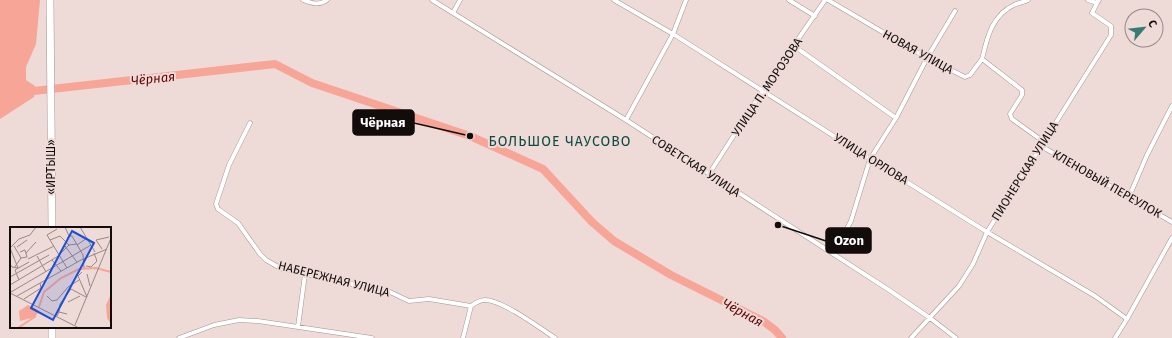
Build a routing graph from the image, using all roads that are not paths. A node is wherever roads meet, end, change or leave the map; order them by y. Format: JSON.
{"nodes":[{"id":1,"x":50,"y":0,"type":"edge"},
{"id":2,"x":303,"y":0,"type":"edge"},
{"id":3,"x":327,"y":0,"type":"edge"},
{"id":4,"x":432,"y":0,"type":"edge"},
{"id":5,"x":460,"y":0,"type":"edge"},
{"id":6,"x":614,"y":0,"type":"edge"},
{"id":7,"x":686,"y":0,"type":"edge"},
{"id":8,"x":789,"y":0,"type":"edge"},
{"id":9,"x":825,"y":0,"type":"edge"},
{"id":10,"x":828,"y":0,"type":"edge"},
{"id":11,"x":1028,"y":0,"type":"edge"},
{"id":12,"x":1088,"y":0,"type":"edge"},
{"id":13,"x":1098,"y":2,"type":"edge"},
{"id":14,"x":955,"y":11,"type":"dead end"},
{"id":15,"x":452,"y":13,"type":"junction"},
{"id":16,"x":815,"y":16,"type":"junction"},
{"id":17,"x":673,"y":34,"type":"junction"},
{"id":18,"x":794,"y":46,"type":"junction"},
{"id":19,"x":927,"y":58,"type":"junction"},
{"id":20,"x":982,"y":59,"type":"junction"},
{"id":21,"x":763,"y":90,"type":"junction"},
{"id":22,"x":1172,"y":106,"type":"edge"},
{"id":23,"x":896,"y":118,"type":"junction"},
{"id":24,"x":626,"y":120,"type":"junction"},
{"id":25,"x":250,"y":123,"type":"dead end"},
{"id":26,"x":1042,"y":144,"type":"junction"},
{"id":27,"x":870,"y":160,"type":"junction"},
{"id":28,"x":709,"y":174,"type":"junction"},
{"id":29,"x":1129,"y":197,"type":"junction"},
{"id":30,"x":1172,"y":222,"type":"edge"},
{"id":31,"x":52,"y":227,"type":"edge"},
{"id":32,"x":987,"y":232,"type":"junction"},
{"id":33,"x":1172,"y":238,"type":"edge"},
{"id":34,"x":833,"y":254,"type":"junction"},
{"id":35,"x":305,"y":274,"type":"junction"},
{"id":36,"x":471,"y":306,"type":"junction"},
{"id":37,"x":930,"y":318,"type":"junction"},
{"id":38,"x":1127,"y":319,"type":"junction"},
{"id":39,"x":298,"y":328,"type":"junction"},
{"id":40,"x":179,"y":338,"type":"edge"},
{"id":41,"x":372,"y":338,"type":"edge"},
{"id":42,"x":463,"y":338,"type":"edge"},
{"id":43,"x":556,"y":338,"type":"edge"},
{"id":44,"x":911,"y":338,"type":"edge"},
{"id":45,"x":956,"y":338,"type":"edge"},
{"id":46,"x":1115,"y":338,"type":"edge"}],
"edges":[{"from":1,"to":31,"type":"highway","name":"«ИРТЫШ»"},
{"from":2,"to":3,"type":"street"},
{"from":4,"to":15,"type":"street","name":"СОВЕТСКАЯ УЛИЦА"},
{"from":5,"to":15,"type":"street"},
{"from":6,"to":17,"type":"street","name":"УЛИЦА ОРЛОВА"},
{"from":7,"to":17,"type":"street"},
{"from":8,"to":16,"type":"street"},
{"from":9,"to":16,"type":"street","name":"УЛИЦА П. МОРОЗОВА"},
{"from":10,"to":19,"type":"street","name":"НОВАЯ УЛИЦА"},
{"from":11,"to":20,"type":"street"},
{"from":12,"to":13,"type":"street"},
{"from":13,"to":26,"type":"street","name":"ПИОНЕРСКАЯ УЛИЦА"},
{"from":14,"to":19,"type":"street"},
{"from":15,"to":24,"type":"street","name":"СОВЕТСКАЯ УЛИЦА"},
{"from":16,"to":18,"type":"street","name":"УЛИЦА П. МОРОЗОВА"},
{"from":17,"to":21,"type":"street","name":"УЛИЦА ОРЛОВА"},
{"from":17,"to":24,"type":"street"},
{"from":18,"to":21,"type":"street","name":"УЛИЦА П. МОРОЗОВА"},
{"from":18,"to":23,"type":"street"},
{"from":19,"to":20,"type":"street","name":"НОВАЯ УЛИЦА"},
{"from":19,"to":23,"type":"street"},
{"from":20,"to":26,"type":"street"},
{"from":21,"to":27,"type":"street","name":"УЛИЦА ОРЛОВА"},
{"from":21,"to":28,"type":"street","name":"УЛИЦА П. МОРОЗОВА"},
{"from":22,"to":29,"type":"street"},
{"from":23,"to":27,"type":"street"},
{"from":24,"to":28,"type":"street","name":"СОВЕТСКАЯ УЛИЦА"},
{"from":25,"to":35,"type":"street","name":"НАБЕРЕЖНАЯ УЛИЦА"},
{"from":26,"to":29,"type":"street","name":"КЛЕНОВЫЙ ПЕРЕУЛОК"},
{"from":26,"to":32,"type":"street","name":"ПИОНЕРСКАЯ УЛИЦА"},
{"from":27,"to":32,"type":"street","name":"УЛИЦА ОРЛОВА"},
{"from":27,"to":34,"type":"street"},
{"from":28,"to":34,"type":"street","name":"СОВЕТСКАЯ УЛИЦА"},
{"from":29,"to":30,"type":"street","name":"КЛЕНОВЫЙ ПЕРЕУЛОК"},
{"from":32,"to":37,"type":"street","name":"ПИОНЕРСКАЯ УЛИЦА"},
{"from":32,"to":38,"type":"street","name":"УЛИЦА ОРЛОВА"},
{"from":33,"to":38,"type":"street"},
{"from":34,"to":37,"type":"street","name":"СОВЕТСКАЯ УЛИЦА"},
{"from":35,"to":36,"type":"street","name":"НАБЕРЕЖНАЯ УЛИЦА"},
{"from":35,"to":39,"type":"street"},
{"from":36,"to":42,"type":"street"},
{"from":36,"to":43,"type":"street"},
{"from":37,"to":44,"type":"street","name":"ПИОНЕРСКАЯ УЛИЦА"},
{"from":37,"to":45,"type":"street","name":"СОВЕТСКАЯ УЛИЦА"},
{"from":38,"to":46,"type":"street"},
{"from":39,"to":40,"type":"street"},
{"from":39,"to":41,"type":"street"}]}
